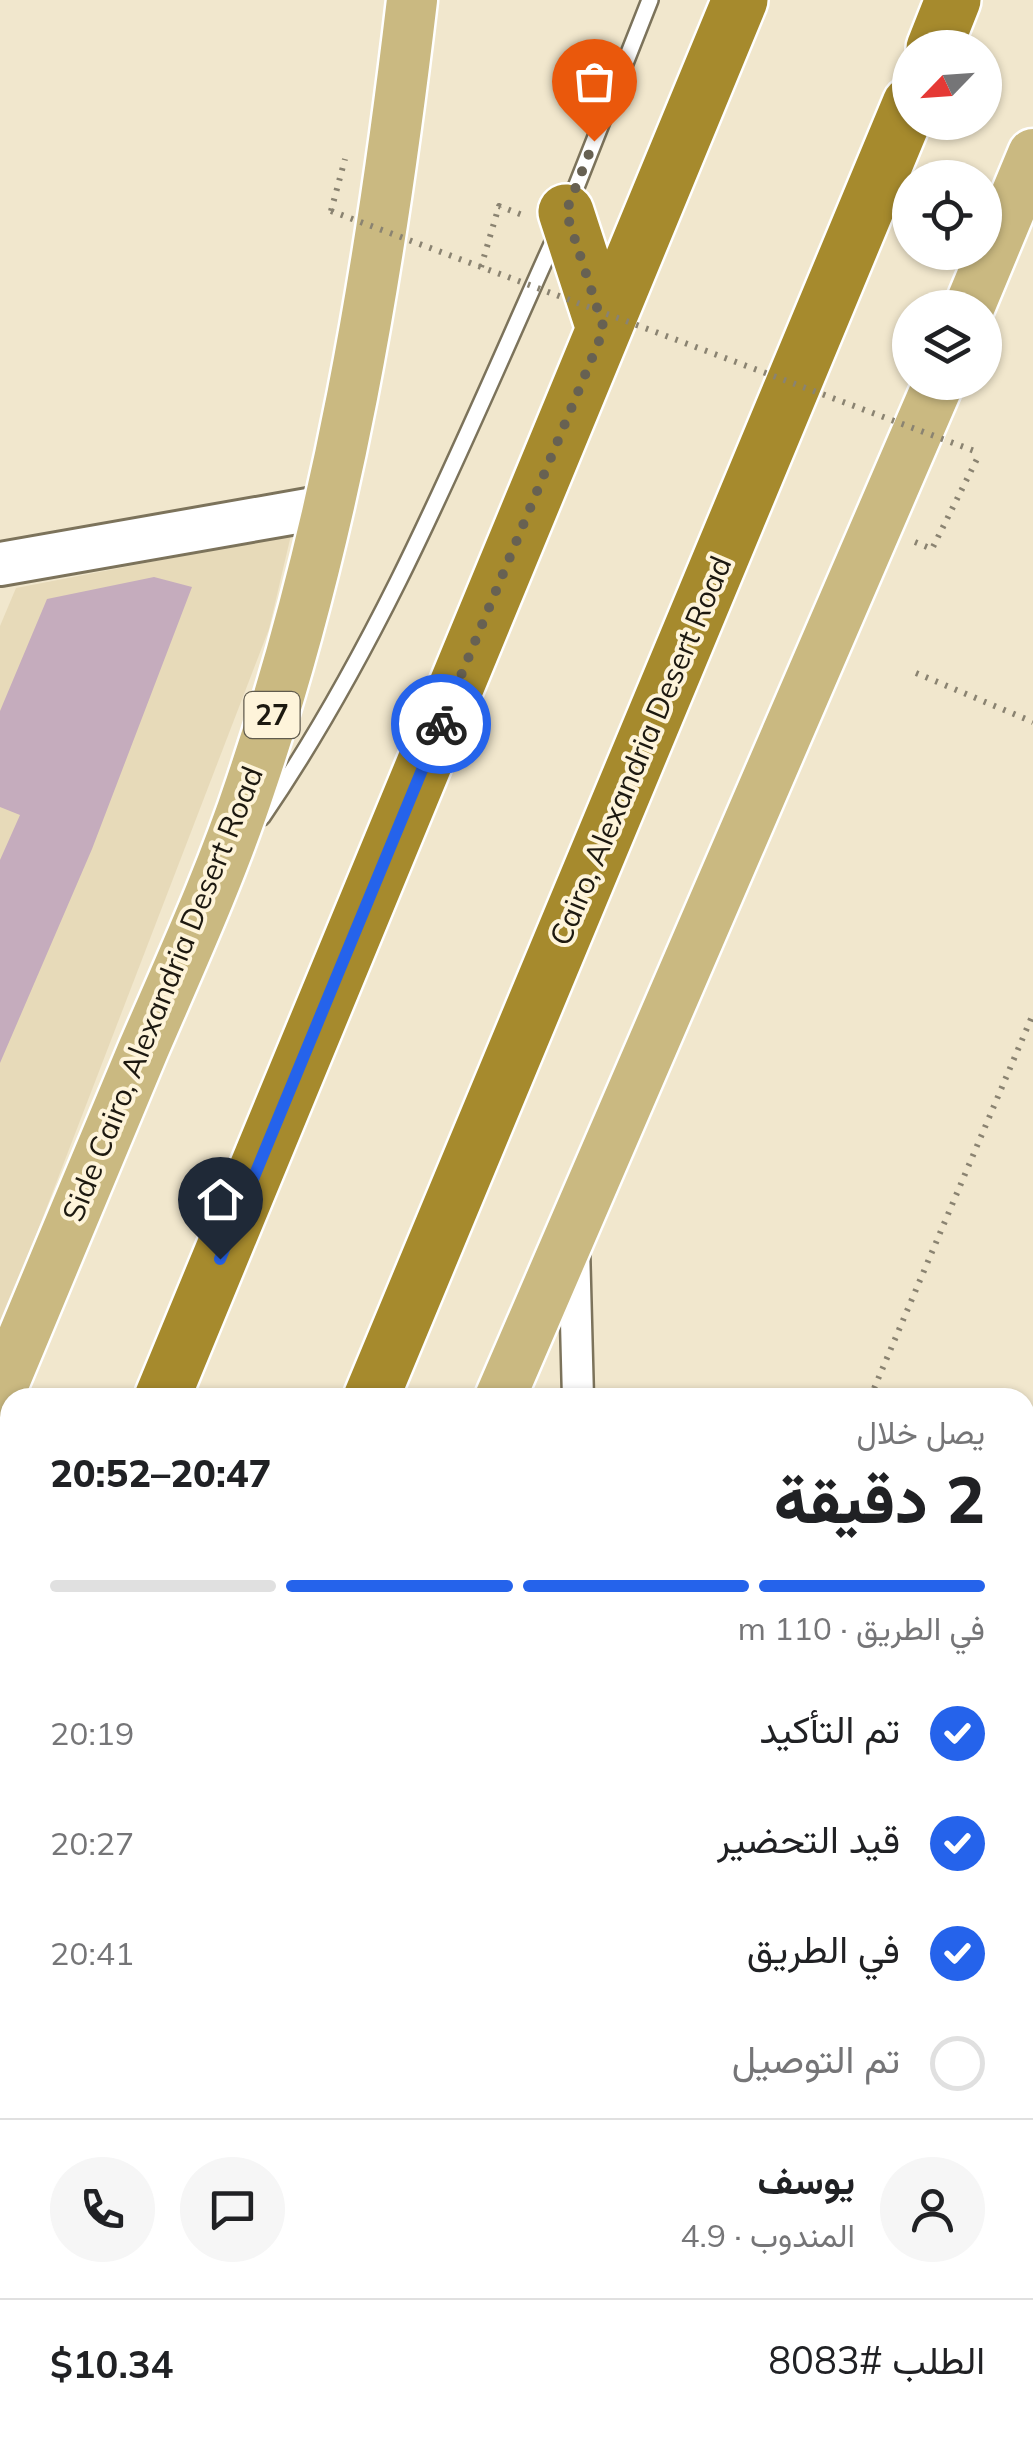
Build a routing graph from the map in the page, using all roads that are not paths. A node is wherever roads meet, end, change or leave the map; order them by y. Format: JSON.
{"nodes":[{"id":1,"x":412,"y":0,"type":"edge"},
{"id":2,"x":650,"y":0,"type":"edge"},
{"id":3,"x":740,"y":0,"type":"edge"},
{"id":4,"x":954,"y":0,"type":"edge"},
{"id":5,"x":942,"y":30,"type":"edge"},
{"id":6,"x":895,"y":140,"type":"edge"},
{"id":7,"x":1033,"y":154,"type":"edge"},
{"id":8,"x":566,"y":212,"type":"junction"},
{"id":9,"x":977,"y":290,"type":"edge"},
{"id":10,"x":604,"y":329,"type":"junction"},
{"id":11,"x":931,"y":400,"type":"edge"},
{"id":12,"x":331,"y":506,"type":"junction"},
{"id":13,"x":0,"y":564,"type":"edge"},
{"id":14,"x":212,"y":889,"type":"junction"},
{"id":15,"x":574,"y":1222,"type":"junction"},
{"id":16,"x":2,"y":1388,"type":"edge"},
{"id":17,"x":166,"y":1388,"type":"edge"},
{"id":18,"x":375,"y":1388,"type":"edge"},
{"id":19,"x":504,"y":1388,"type":"edge"},
{"id":20,"x":578,"y":1388,"type":"edge"}],
"edges":[{"from":1,"to":12,"type":"main road","name":"Side Cairo, Alexandria Desert Road","number":"27"},
{"from":2,"to":8,"type":"lane","number":"27"},
{"from":3,"to":10,"type":"highway"},
{"from":4,"to":5,"type":"highway"},
{"from":6,"to":18,"type":"highway","name":"Cairo, Alexandria Desert Road"},
{"from":7,"to":9,"type":"main road"},
{"from":8,"to":10,"type":"highway"},
{"from":8,"to":14,"type":"lane","number":"27"},
{"from":10,"to":17,"type":"highway"},
{"from":11,"to":15,"type":"main road"},
{"from":12,"to":13,"type":"street"},
{"from":12,"to":14,"type":"main road","name":"Side Cairo, Alexandria Desert Road","number":"27"},
{"from":14,"to":16,"type":"main road","name":"Side Cairo, Alexandria Desert Road","number":"27"},
{"from":15,"to":19,"type":"main road"},
{"from":15,"to":20,"type":"street"}]}
